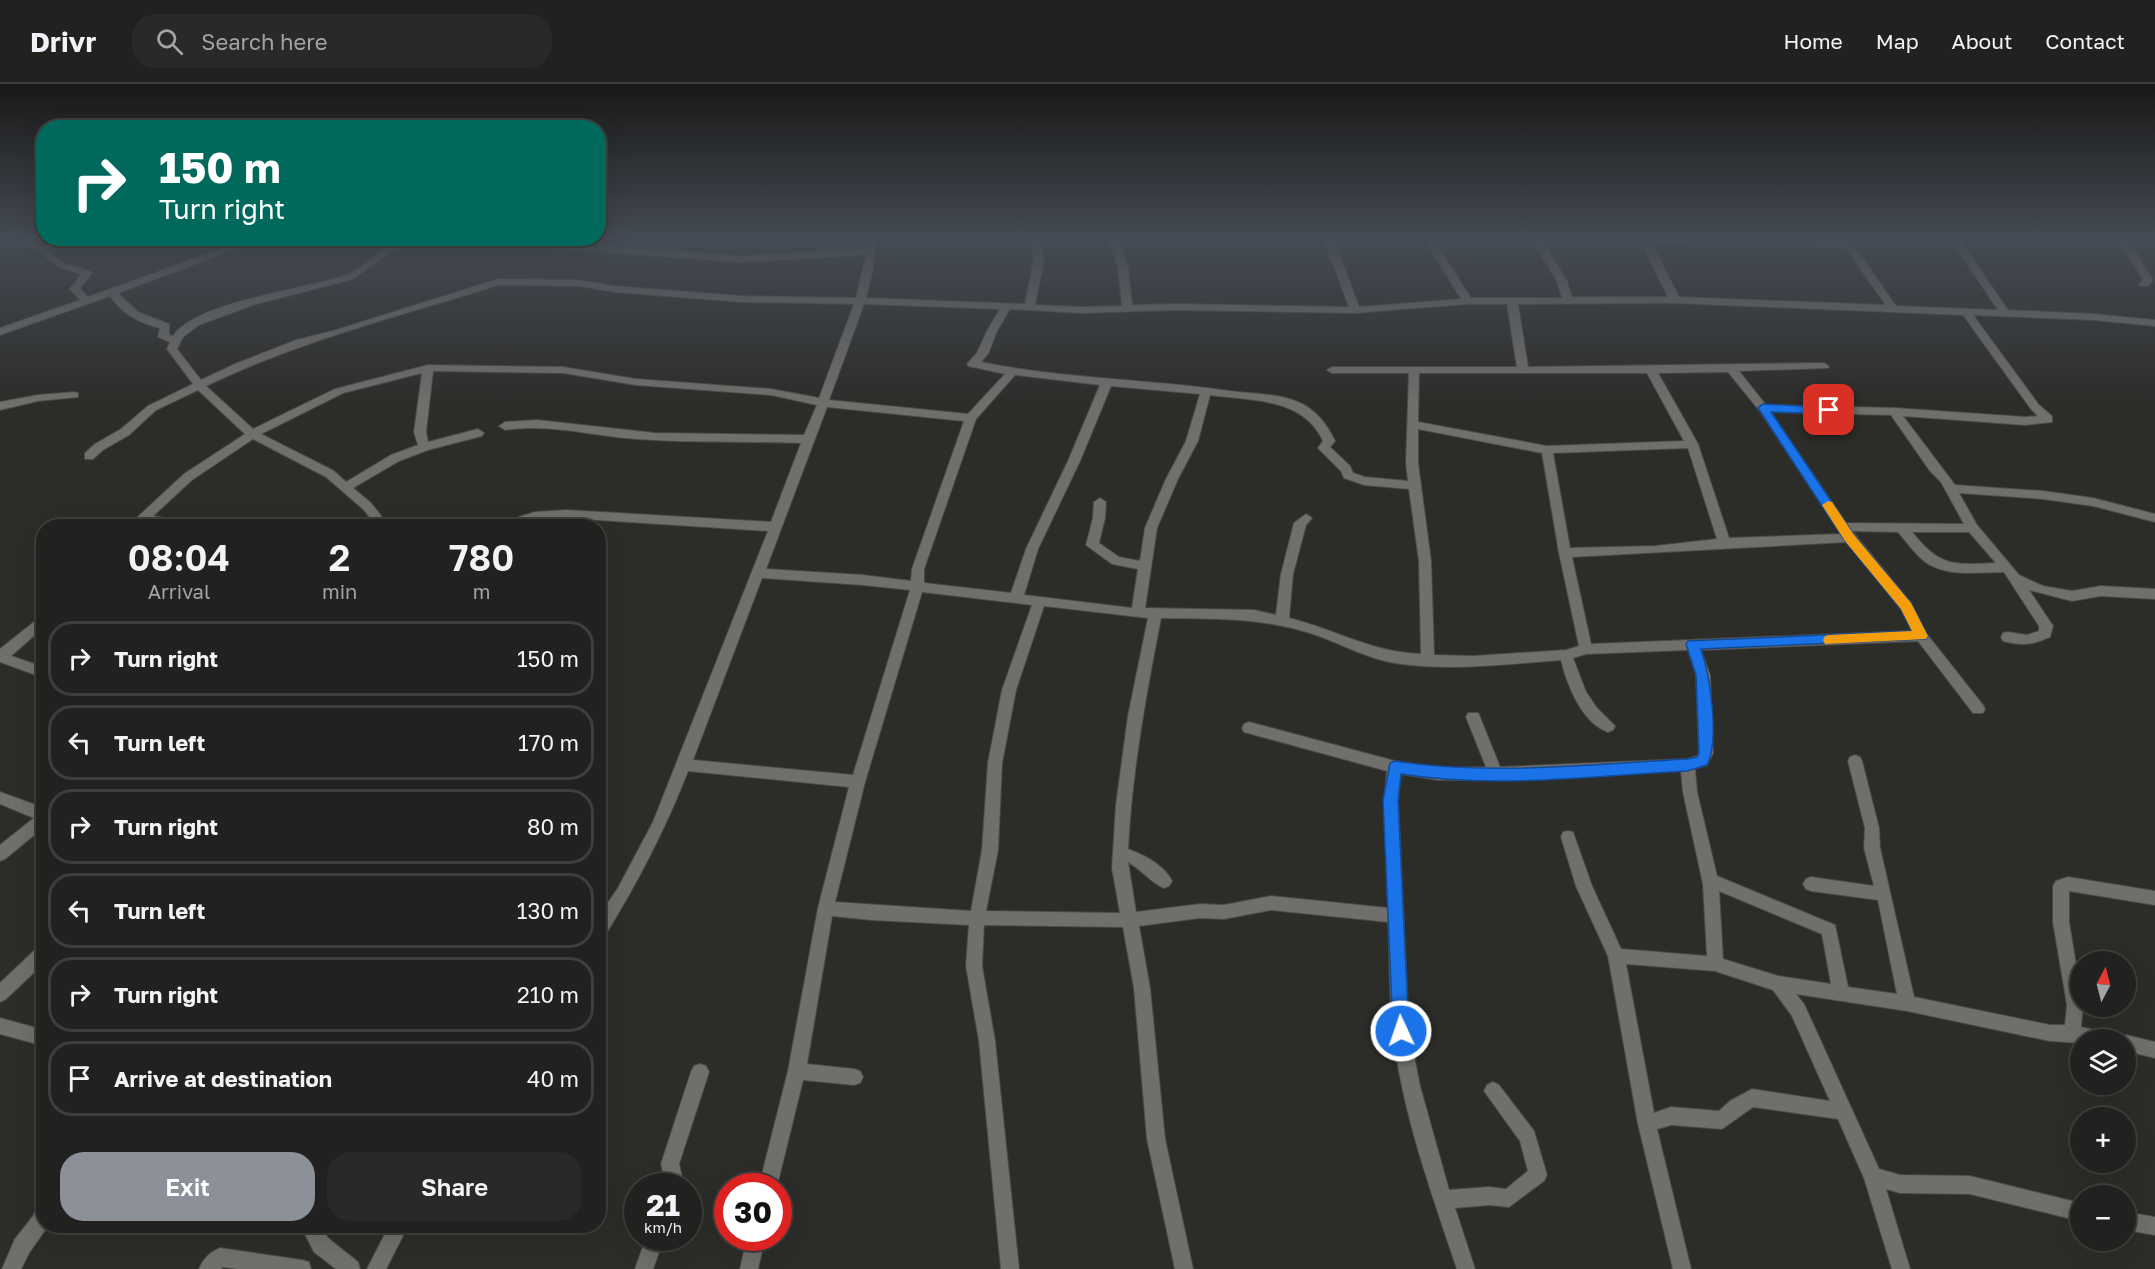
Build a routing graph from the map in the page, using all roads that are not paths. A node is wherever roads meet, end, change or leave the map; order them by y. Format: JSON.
{"nodes":[{"id":1,"x":81,"y":295,"type":"edge"},
{"id":2,"x":99,"y":295,"type":"edge"},
{"id":3,"x":114,"y":295,"type":"edge"},
{"id":4,"x":280,"y":295,"type":"edge"},
{"id":5,"x":456,"y":295,"type":"edge"},
{"id":6,"x":695,"y":295,"type":"edge"},
{"id":7,"x":862,"y":295,"type":"edge"},
{"id":8,"x":1031,"y":295,"type":"edge"},
{"id":9,"x":1126,"y":295,"type":"edge"},
{"id":10,"x":1349,"y":295,"type":"edge"},
{"id":11,"x":1464,"y":295,"type":"edge"},
{"id":12,"x":1567,"y":295,"type":"edge"},
{"id":13,"x":1673,"y":295,"type":"edge"},
{"id":14,"x":1883,"y":295,"type":"edge"},
{"id":15,"x":1993,"y":295,"type":"edge"},
{"id":16,"x":85,"y":299,"type":"dead end"},
{"id":17,"x":1568,"y":300,"type":"junction"},
{"id":18,"x":1675,"y":300,"type":"junction"},
{"id":19,"x":860,"y":301,"type":"junction"},
{"id":20,"x":1468,"y":301,"type":"junction"},
{"id":21,"x":1512,"y":301,"type":"junction"},
{"id":22,"x":1006,"y":306,"type":"junction"},
{"id":23,"x":1029,"y":307,"type":"junction"},
{"id":24,"x":1127,"y":308,"type":"junction"},
{"id":25,"x":1893,"y":309,"type":"junction"},
{"id":26,"x":1354,"y":310,"type":"junction"},
{"id":27,"x":1965,"y":311,"type":"junction"},
{"id":28,"x":2005,"y":313,"type":"junction"},
{"id":29,"x":2155,"y":323,"type":"edge"},
{"id":30,"x":0,"y":332,"type":"edge"},
{"id":31,"x":174,"y":340,"type":"junction"},
{"id":32,"x":1824,"y":366,"type":"dead end"},
{"id":33,"x":429,"y":368,"type":"junction"},
{"id":34,"x":1523,"y":368,"type":"junction"},
{"id":35,"x":1731,"y":368,"type":"junction"},
{"id":36,"x":1414,"y":369,"type":"junction"},
{"id":37,"x":1332,"y":370,"type":"dead end"},
{"id":38,"x":1651,"y":370,"type":"junction"},
{"id":39,"x":1011,"y":373,"type":"junction"},
{"id":40,"x":1106,"y":384,"type":"junction"},
{"id":41,"x":200,"y":386,"type":"junction"},
{"id":42,"x":1206,"y":390,"type":"junction"},
{"id":43,"x":74,"y":395,"type":"dead end"},
{"id":44,"x":824,"y":403,"type":"junction"},
{"id":45,"x":0,"y":406,"type":"edge"},
{"id":46,"x":1763,"y":408,"type":"junction"},
{"id":47,"x":1895,"y":412,"type":"junction"},
{"id":48,"x":971,"y":418,"type":"junction"},
{"id":49,"x":1414,"y":424,"type":"junction"},
{"id":50,"x":505,"y":426,"type":"dead end"},
{"id":51,"x":478,"y":433,"type":"dead end"},
{"id":52,"x":252,"y":434,"type":"junction"},
{"id":53,"x":808,"y":439,"type":"junction"},
{"id":54,"x":1692,"y":444,"type":"junction"},
{"id":55,"x":423,"y":447,"type":"junction"},
{"id":56,"x":1547,"y":450,"type":"junction"},
{"id":57,"x":89,"y":456,"type":"dead end"},
{"id":58,"x":1415,"y":485,"type":"junction"},
{"id":59,"x":346,"y":487,"type":"junction"},
{"id":60,"x":1952,"y":489,"type":"junction"},
{"id":61,"x":1100,"y":502,"type":"dead end"},
{"id":62,"x":1306,"y":518,"type":"dead end"},
{"id":63,"x":2155,"y":518,"type":"edge"},
{"id":64,"x":142,"y":519,"type":"edge"},
{"id":65,"x":377,"y":519,"type":"edge"},
{"id":66,"x":525,"y":519,"type":"edge"},
{"id":67,"x":776,"y":527,"type":"junction"},
{"id":68,"x":1902,"y":528,"type":"junction"},
{"id":69,"x":1972,"y":528,"type":"junction"},
{"id":70,"x":1846,"y":533,"type":"junction"},
{"id":71,"x":1725,"y":543,"type":"junction"},
{"id":72,"x":1564,"y":553,"type":"junction"},
{"id":73,"x":1144,"y":566,"type":"junction"},
{"id":74,"x":2007,"y":567,"type":"junction"},
{"id":75,"x":758,"y":573,"type":"junction"},
{"id":76,"x":2016,"y":579,"type":"junction"},
{"id":77,"x":917,"y":587,"type":"junction"},
{"id":78,"x":2135,"y":593,"type":"junction"},
{"id":79,"x":2155,"y":594,"type":"edge"},
{"id":80,"x":1016,"y":599,"type":"junction"},
{"id":81,"x":2155,"y":599,"type":"edge"},
{"id":82,"x":1039,"y":603,"type":"junction"},
{"id":83,"x":1138,"y":613,"type":"junction"},
{"id":84,"x":1155,"y":614,"type":"junction"},
{"id":85,"x":1281,"y":620,"type":"junction"},
{"id":86,"x":36,"y":626,"type":"edge"},
{"id":87,"x":1921,"y":636,"type":"junction"},
{"id":88,"x":2008,"y":637,"type":"dead end"},
{"id":89,"x":1693,"y":644,"type":"junction"},
{"id":90,"x":1586,"y":650,"type":"junction"},
{"id":91,"x":1566,"y":655,"type":"junction"},
{"id":92,"x":0,"y":657,"type":"edge"},
{"id":93,"x":1428,"y":660,"type":"junction"},
{"id":94,"x":36,"y":670,"type":"edge"},
{"id":95,"x":1978,"y":709,"type":"dead end"},
{"id":96,"x":1473,"y":717,"type":"dead end"},
{"id":97,"x":1608,"y":726,"type":"dead end"},
{"id":98,"x":1249,"y":728,"type":"dead end"},
{"id":99,"x":1855,"y":761,"type":"dead end"},
{"id":100,"x":684,"y":765,"type":"junction"},
{"id":101,"x":1687,"y":765,"type":"junction"},
{"id":102,"x":1395,"y":767,"type":"junction"},
{"id":103,"x":1496,"y":774,"type":"junction"},
{"id":104,"x":858,"y":782,"type":"junction"},
{"id":105,"x":0,"y":798,"type":"edge"},
{"id":106,"x":36,"y":813,"type":"edge"},
{"id":107,"x":36,"y":823,"type":"edge"},
{"id":108,"x":1568,"y":837,"type":"dead end"},
{"id":109,"x":0,"y":854,"type":"edge"},
{"id":110,"x":1121,"y":854,"type":"junction"},
{"id":111,"x":1710,"y":880,"type":"junction"},
{"id":112,"x":1164,"y":881,"type":"dead end"},
{"id":113,"x":1811,"y":884,"type":"dead end"},
{"id":114,"x":1883,"y":894,"type":"junction"},
{"id":115,"x":2155,"y":898,"type":"edge"},
{"id":116,"x":826,"y":908,"type":"junction"},
{"id":117,"x":1397,"y":916,"type":"junction"},
{"id":118,"x":976,"y":918,"type":"junction"},
{"id":119,"x":606,"y":920,"type":"edge"},
{"id":120,"x":1129,"y":920,"type":"junction"},
{"id":121,"x":1616,"y":956,"type":"junction"},
{"id":122,"x":36,"y":960,"type":"edge"},
{"id":123,"x":1715,"y":964,"type":"junction"},
{"id":124,"x":1778,"y":984,"type":"junction"},
{"id":125,"x":1841,"y":992,"type":"junction"},
{"id":126,"x":0,"y":994,"type":"edge"},
{"id":127,"x":1907,"y":1003,"type":"junction"},
{"id":128,"x":0,"y":1026,"type":"edge"},
{"id":129,"x":2072,"y":1029,"type":"edge"},
{"id":130,"x":2070,"y":1033,"type":"edge"},
{"id":131,"x":36,"y":1036,"type":"edge"},
{"id":132,"x":2136,"y":1045,"type":"edge"},
{"id":133,"x":2155,"y":1050,"type":"edge"},
{"id":134,"x":797,"y":1071,"type":"junction"},
{"id":135,"x":700,"y":1072,"type":"dead end"},
{"id":136,"x":854,"y":1077,"type":"dead end"},
{"id":137,"x":1493,"y":1091,"type":"dead end"},
{"id":138,"x":1842,"y":1111,"type":"junction"},
{"id":139,"x":1647,"y":1124,"type":"junction"},
{"id":140,"x":672,"y":1173,"type":"edge"},
{"id":141,"x":771,"y":1173,"type":"edge"},
{"id":142,"x":1872,"y":1177,"type":"junction"},
{"id":143,"x":1443,"y":1200,"type":"junction"},
{"id":144,"x":2070,"y":1210,"type":"edge"},
{"id":145,"x":2136,"y":1223,"type":"edge"},
{"id":146,"x":2155,"y":1226,"type":"edge"},
{"id":147,"x":36,"y":1228,"type":"edge"},
{"id":148,"x":314,"y":1233,"type":"edge"},
{"id":149,"x":395,"y":1233,"type":"edge"},
{"id":150,"x":650,"y":1251,"type":"edge"},
{"id":151,"x":753,"y":1251,"type":"edge"},
{"id":152,"x":10,"y":1269,"type":"edge"},
{"id":153,"x":208,"y":1269,"type":"edge"},
{"id":154,"x":302,"y":1269,"type":"edge"},
{"id":155,"x":351,"y":1269,"type":"edge"},
{"id":156,"x":376,"y":1269,"type":"edge"},
{"id":157,"x":644,"y":1269,"type":"edge"},
{"id":158,"x":749,"y":1269,"type":"edge"},
{"id":159,"x":1010,"y":1269,"type":"edge"},
{"id":160,"x":1184,"y":1269,"type":"edge"},
{"id":161,"x":1466,"y":1269,"type":"edge"},
{"id":162,"x":1682,"y":1269,"type":"edge"},
{"id":163,"x":1901,"y":1269,"type":"edge"}],
"edges":[{"from":1,"to":16,"type":"street"},
{"from":2,"to":30,"type":"street"},
{"from":3,"to":31,"type":"street"},
{"from":4,"to":31,"type":"street"},
{"from":5,"to":41,"type":"street"},
{"from":6,"to":19,"type":"street"},
{"from":7,"to":19,"type":"street"},
{"from":8,"to":23,"type":"street"},
{"from":9,"to":24,"type":"street"},
{"from":10,"to":26,"type":"street"},
{"from":11,"to":20,"type":"street"},
{"from":12,"to":17,"type":"street"},
{"from":13,"to":18,"type":"street"},
{"from":14,"to":25,"type":"street"},
{"from":15,"to":28,"type":"street"},
{"from":17,"to":18,"type":"street"},
{"from":17,"to":21,"type":"street"},
{"from":18,"to":25,"type":"street"},
{"from":19,"to":22,"type":"street"},
{"from":19,"to":44,"type":"street"},
{"from":20,"to":21,"type":"street"},
{"from":20,"to":26,"type":"street"},
{"from":21,"to":34,"type":"street"},
{"from":22,"to":23,"type":"street"},
{"from":22,"to":39,"type":"street"},
{"from":23,"to":24,"type":"street"},
{"from":24,"to":26,"type":"street"},
{"from":25,"to":27,"type":"street"},
{"from":27,"to":28,"type":"street"},
{"from":27,"to":47,"type":"street"},
{"from":28,"to":29,"type":"street"},
{"from":31,"to":41,"type":"street"},
{"from":32,"to":35,"type":"street"},
{"from":33,"to":44,"type":"street"},
{"from":33,"to":52,"type":"street"},
{"from":33,"to":55,"type":"street"},
{"from":34,"to":36,"type":"street"},
{"from":34,"to":38,"type":"street"},
{"from":35,"to":38,"type":"street"},
{"from":35,"to":46,"type":"street"},
{"from":36,"to":37,"type":"street"},
{"from":36,"to":49,"type":"street"},
{"from":38,"to":54,"type":"street"},
{"from":39,"to":40,"type":"street"},
{"from":39,"to":48,"type":"street"},
{"from":40,"to":42,"type":"street"},
{"from":40,"to":80,"type":"street"},
{"from":41,"to":52,"type":"street"},
{"from":41,"to":57,"type":"street"},
{"from":42,"to":58,"type":"street"},
{"from":42,"to":73,"type":"street"},
{"from":43,"to":45,"type":"street"},
{"from":44,"to":48,"type":"street"},
{"from":44,"to":53,"type":"street"},
{"from":46,"to":47,"type":"street"},
{"from":46,"to":70,"type":"street"},
{"from":47,"to":60,"type":"street"},
{"from":48,"to":77,"type":"street"},
{"from":49,"to":56,"type":"street"},
{"from":49,"to":58,"type":"street"},
{"from":50,"to":53,"type":"street"},
{"from":51,"to":55,"type":"street"},
{"from":52,"to":59,"type":"street"},
{"from":52,"to":64,"type":"street"},
{"from":53,"to":67,"type":"street"},
{"from":54,"to":56,"type":"street"},
{"from":54,"to":71,"type":"street"},
{"from":55,"to":59,"type":"street"},
{"from":56,"to":72,"type":"street"},
{"from":58,"to":93,"type":"street"},
{"from":59,"to":65,"type":"street"},
{"from":60,"to":63,"type":"street"},
{"from":60,"to":69,"type":"street"},
{"from":61,"to":73,"type":"street"},
{"from":62,"to":85,"type":"street"},
{"from":66,"to":67,"type":"street"},
{"from":67,"to":75,"type":"street"},
{"from":68,"to":69,"type":"street"},
{"from":68,"to":70,"type":"street"},
{"from":68,"to":74,"type":"street"},
{"from":69,"to":74,"type":"street"},
{"from":70,"to":71,"type":"street"},
{"from":70,"to":87,"type":"street"},
{"from":71,"to":72,"type":"street"},
{"from":72,"to":90,"type":"street"},
{"from":73,"to":83,"type":"street"},
{"from":74,"to":76,"type":"street"},
{"from":75,"to":77,"type":"street"},
{"from":75,"to":100,"type":"street"},
{"from":76,"to":78,"type":"street"},
{"from":76,"to":88,"type":"street"},
{"from":77,"to":80,"type":"street"},
{"from":77,"to":104,"type":"street"},
{"from":78,"to":79,"type":"street"},
{"from":78,"to":81,"type":"street"},
{"from":80,"to":82,"type":"street"},
{"from":82,"to":83,"type":"street"},
{"from":82,"to":118,"type":"street"},
{"from":83,"to":84,"type":"street"},
{"from":84,"to":85,"type":"street"},
{"from":84,"to":110,"type":"street"},
{"from":85,"to":93,"type":"street"},
{"from":86,"to":92,"type":"street"},
{"from":87,"to":89,"type":"street"},
{"from":87,"to":95,"type":"street"},
{"from":89,"to":90,"type":"street"},
{"from":89,"to":101,"type":"street"},
{"from":90,"to":91,"type":"street"},
{"from":91,"to":93,"type":"street"},
{"from":91,"to":97,"type":"street"},
{"from":92,"to":94,"type":"street"},
{"from":96,"to":103,"type":"street"},
{"from":98,"to":102,"type":"street"},
{"from":99,"to":114,"type":"street"},
{"from":100,"to":104,"type":"street"},
{"from":100,"to":119,"type":"street"},
{"from":101,"to":103,"type":"street"},
{"from":101,"to":111,"type":"street"},
{"from":102,"to":103,"type":"street"},
{"from":102,"to":117,"type":"street"},
{"from":104,"to":116,"type":"street"},
{"from":105,"to":106,"type":"street"},
{"from":107,"to":109,"type":"street"},
{"from":108,"to":121,"type":"street"},
{"from":110,"to":112,"type":"street"},
{"from":110,"to":120,"type":"street"},
{"from":111,"to":123,"type":"street"},
{"from":111,"to":125,"type":"street"},
{"from":113,"to":114,"type":"street"},
{"from":114,"to":127,"type":"street"},
{"from":115,"to":129,"type":"street"},
{"from":116,"to":118,"type":"street"},
{"from":116,"to":134,"type":"street"},
{"from":117,"to":120,"type":"street"},
{"from":117,"to":143,"type":"street"},
{"from":118,"to":120,"type":"street"},
{"from":118,"to":159,"type":"street"},
{"from":120,"to":160,"type":"street"},
{"from":121,"to":123,"type":"street"},
{"from":121,"to":139,"type":"street"},
{"from":122,"to":126,"type":"street"},
{"from":123,"to":124,"type":"street"},
{"from":124,"to":125,"type":"street"},
{"from":124,"to":138,"type":"street"},
{"from":125,"to":127,"type":"street"},
{"from":127,"to":130,"type":"street"},
{"from":128,"to":131,"type":"street"},
{"from":132,"to":133,"type":"street"},
{"from":134,"to":136,"type":"street"},
{"from":134,"to":141,"type":"street"},
{"from":135,"to":140,"type":"street"},
{"from":137,"to":143,"type":"street"},
{"from":138,"to":139,"type":"street"},
{"from":138,"to":142,"type":"street"},
{"from":139,"to":162,"type":"street"},
{"from":142,"to":144,"type":"street"},
{"from":142,"to":163,"type":"street"},
{"from":143,"to":161,"type":"street"},
{"from":145,"to":146,"type":"street"},
{"from":147,"to":152,"type":"street"},
{"from":148,"to":155,"type":"street"},
{"from":149,"to":156,"type":"street"},
{"from":150,"to":157,"type":"street"},
{"from":151,"to":158,"type":"street"},
{"from":153,"to":154,"type":"street"}]}
